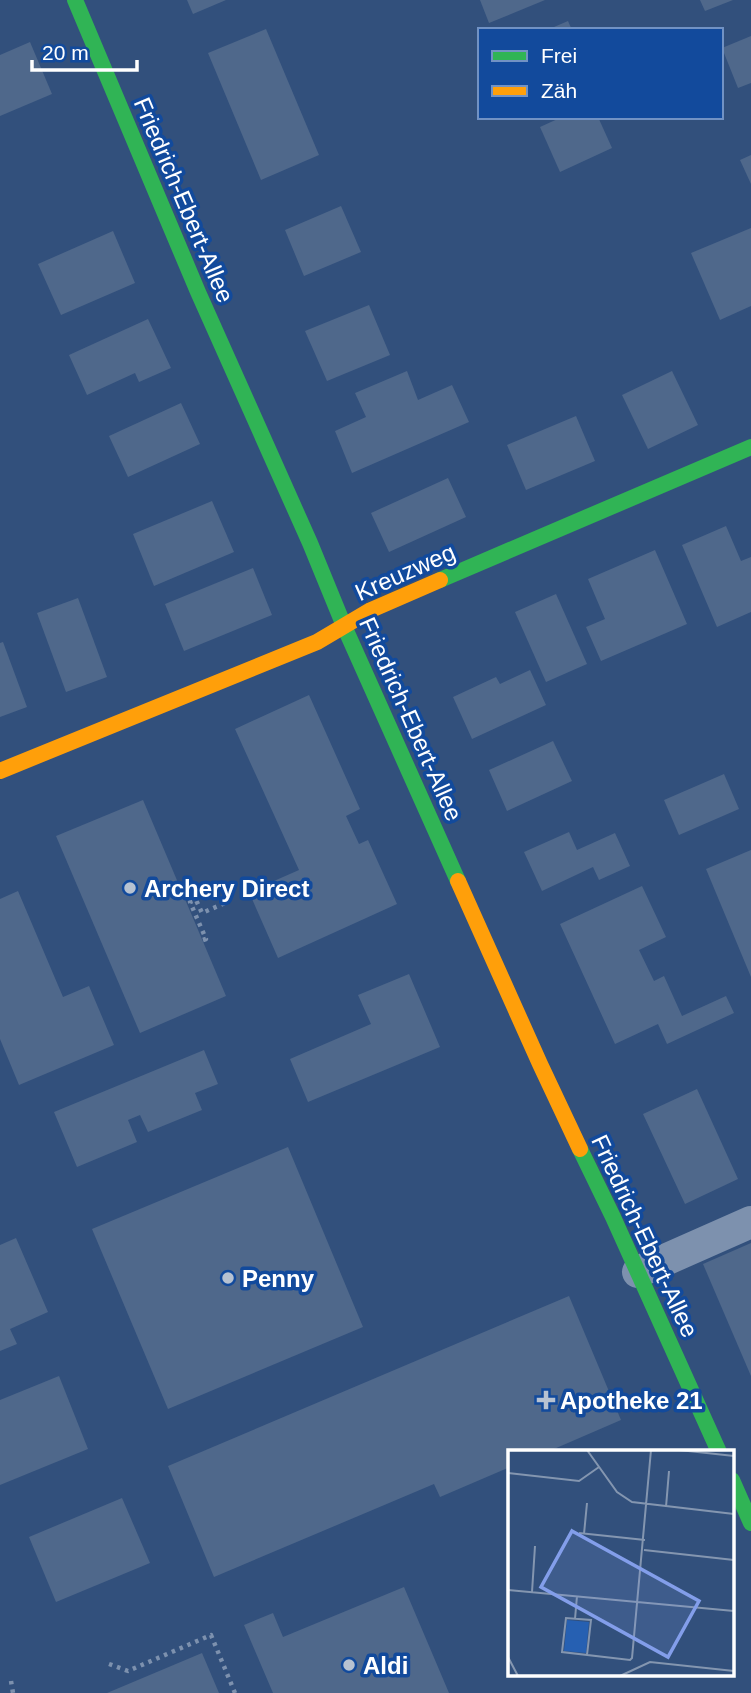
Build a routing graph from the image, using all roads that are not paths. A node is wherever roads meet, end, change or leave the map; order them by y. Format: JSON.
{"nodes":[{"id":1,"x":75,"y":0,"type":"edge"},
{"id":2,"x":751,"y":447,"type":"edge"},
{"id":3,"x":344,"y":626,"type":"junction"},
{"id":4,"x":0,"y":771,"type":"edge"},
{"id":5,"x":751,"y":1223,"type":"edge"},
{"id":6,"x":638,"y":1272,"type":"junction"},
{"id":7,"x":719,"y":1450,"type":"edge"},
{"id":8,"x":734,"y":1485,"type":"edge"},
{"id":9,"x":751,"y":1523,"type":"edge"}],
"edges":[{"from":1,"to":3,"type":"street","name":"Friedrich-Ebert-Allee"},
{"from":2,"to":3,"type":"street","name":"Kreuzweg"},
{"from":3,"to":4,"type":"street","name":"Kreuzweg"},
{"from":3,"to":6,"type":"street","name":"Friedrich-Ebert-Allee"},
{"from":5,"to":6,"type":"street"},
{"from":6,"to":7,"type":"street","name":"Friedrich-Ebert-Allee"},
{"from":8,"to":9,"type":"street"}]}
